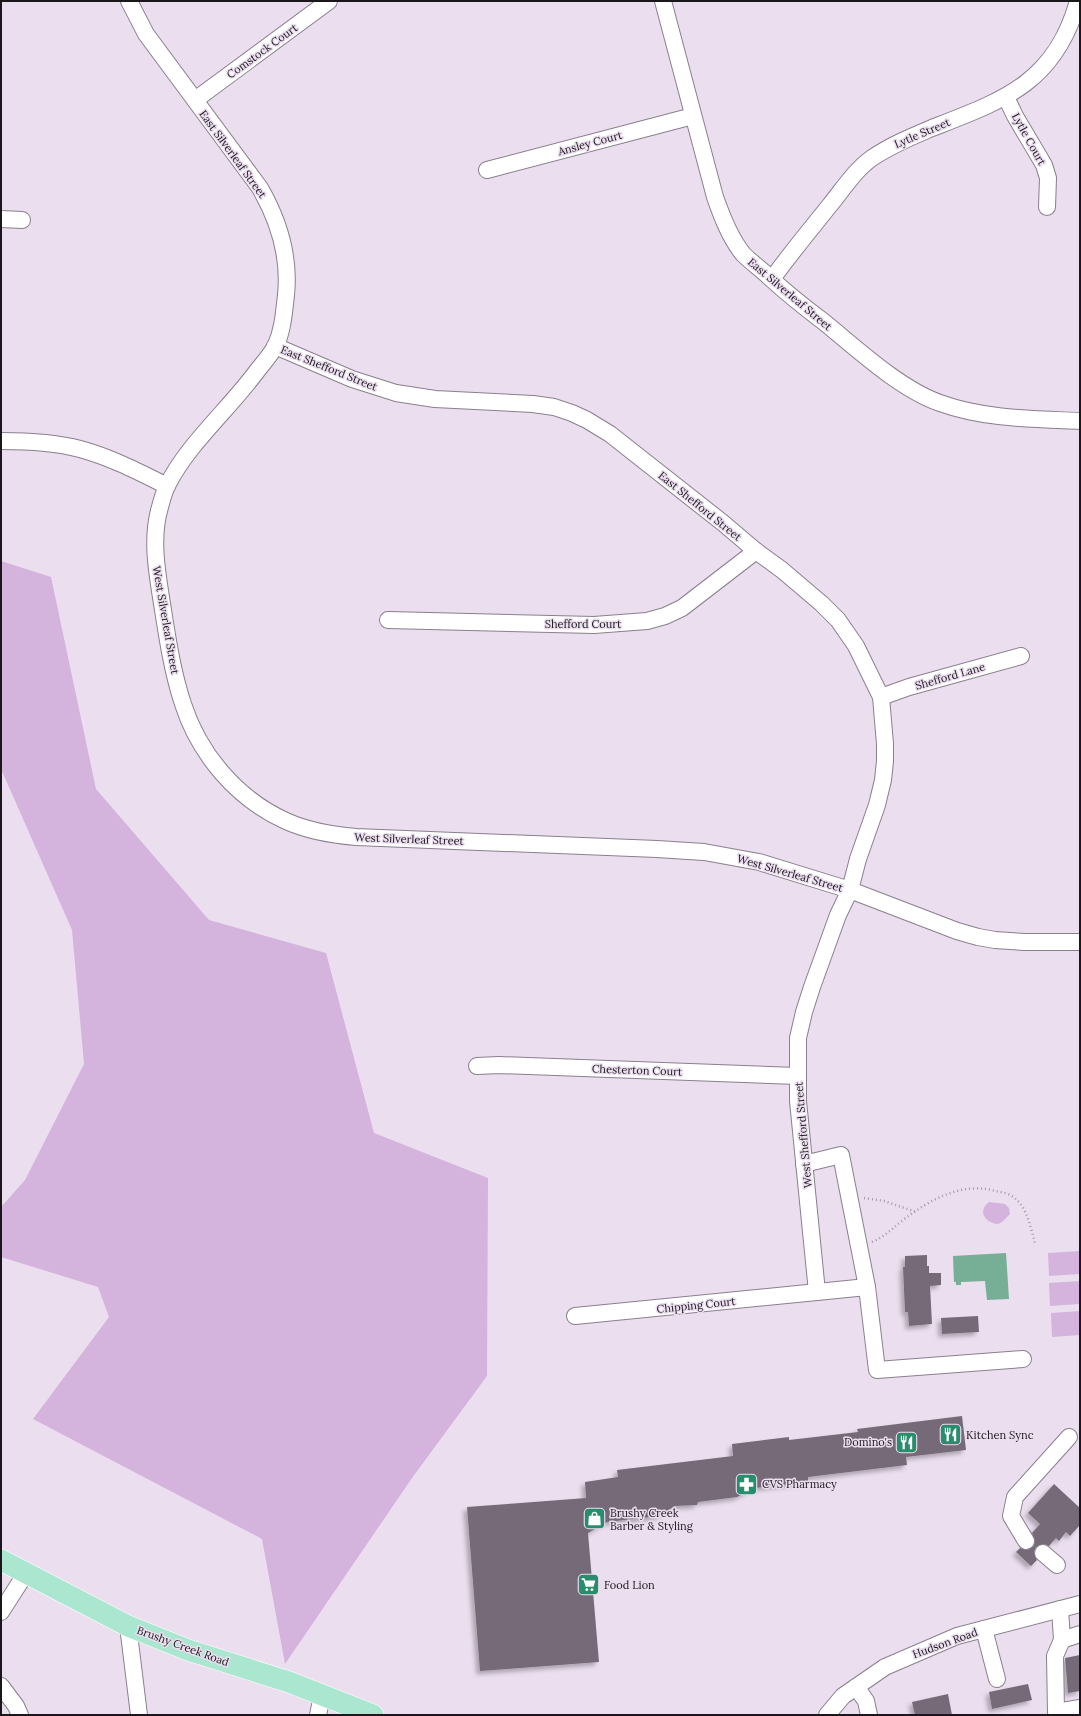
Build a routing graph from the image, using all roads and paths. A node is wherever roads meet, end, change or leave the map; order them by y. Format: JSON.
{"nodes":[{"id":1,"x":129,"y":1,"type":"edge"},
{"id":2,"x":329,"y":1,"type":"edge"},
{"id":3,"x":663,"y":1,"type":"edge"},
{"id":4,"x":1078,"y":1,"type":"edge"},
{"id":5,"x":1006,"y":97,"type":"junction"},
{"id":6,"x":195,"y":100,"type":"junction"},
{"id":7,"x":693,"y":116,"type":"junction"},
{"id":8,"x":487,"y":170,"type":"dead end"},
{"id":9,"x":1047,"y":207,"type":"dead end"},
{"id":10,"x":1,"y":219,"type":"edge"},
{"id":11,"x":22,"y":220,"type":"dead end"},
{"id":12,"x":772,"y":279,"type":"junction"},
{"id":13,"x":275,"y":346,"type":"junction"},
{"id":14,"x":1080,"y":421,"type":"edge"},
{"id":15,"x":1,"y":440,"type":"edge"},
{"id":16,"x":167,"y":486,"type":"junction"},
{"id":17,"x":756,"y":551,"type":"junction"},
{"id":18,"x":388,"y":620,"type":"dead end"},
{"id":19,"x":1021,"y":656,"type":"dead end"},
{"id":20,"x":881,"y":697,"type":"junction"},
{"id":21,"x":850,"y":890,"type":"junction"},
{"id":22,"x":1080,"y":942,"type":"edge"},
{"id":23,"x":477,"y":1066,"type":"dead end"},
{"id":24,"x":798,"y":1076,"type":"junction"},
{"id":25,"x":804,"y":1164,"type":"junction"},
{"id":26,"x":849,"y":1196,"type":"junction"},
{"id":27,"x":916,"y":1212,"type":"junction"},
{"id":28,"x":1035,"y":1243,"type":"dead end"},
{"id":29,"x":860,"y":1247,"type":"junction"},
{"id":30,"x":867,"y":1287,"type":"junction"},
{"id":31,"x":817,"y":1292,"type":"junction"},
{"id":32,"x":575,"y":1316,"type":"dead end"},
{"id":33,"x":1023,"y":1359,"type":"dead end"},
{"id":34,"x":1069,"y":1437,"type":"dead end"},
{"id":35,"x":1026,"y":1541,"type":"dead end"},
{"id":36,"x":1043,"y":1553,"type":"dead end"},
{"id":37,"x":1,"y":1560,"type":"edge"},
{"id":38,"x":1057,"y":1565,"type":"dead end"},
{"id":39,"x":26,"y":1573,"type":"junction"},
{"id":40,"x":1080,"y":1604,"type":"edge"},
{"id":41,"x":1060,"y":1608,"type":"junction"},
{"id":42,"x":1,"y":1612,"type":"edge"},
{"id":43,"x":128,"y":1626,"type":"junction"},
{"id":44,"x":984,"y":1629,"type":"junction"},
{"id":45,"x":1080,"y":1634,"type":"edge"},
{"id":46,"x":1062,"y":1640,"type":"junction"},
{"id":47,"x":997,"y":1679,"type":"dead end"},
{"id":48,"x":1,"y":1686,"type":"edge"},
{"id":49,"x":856,"y":1687,"type":"junction"},
{"id":50,"x":320,"y":1705,"type":"edge"},
{"id":51,"x":1080,"y":1708,"type":"edge"},
{"id":52,"x":1056,"y":1714,"type":"edge"},
{"id":53,"x":20,"y":1715,"type":"edge"},
{"id":54,"x":139,"y":1715,"type":"edge"},
{"id":55,"x":373,"y":1715,"type":"edge"},
{"id":56,"x":827,"y":1715,"type":"edge"},
{"id":57,"x":869,"y":1715,"type":"edge"}],
"edges":[{"from":1,"to":6,"type":"street","name":"East Silverleaf Street"},
{"from":2,"to":6,"type":"street","name":"Comstock Court"},
{"from":3,"to":7,"type":"street","name":"East Silverleaf Street"},
{"from":4,"to":5,"type":"street","name":"Lytle Street"},
{"from":5,"to":9,"type":"street","name":"Lytle Court"},
{"from":5,"to":12,"type":"street","name":"Lytle Street"},
{"from":6,"to":13,"type":"street","name":"East Silverleaf Street"},
{"from":7,"to":8,"type":"street","name":"Ansley Court"},
{"from":7,"to":12,"type":"street","name":"East Silverleaf Street"},
{"from":10,"to":11,"type":"street"},
{"from":12,"to":14,"type":"street","name":"East Silverleaf Street"},
{"from":13,"to":16,"type":"street","name":"West Silverleaf Street"},
{"from":13,"to":17,"type":"street","name":"East Shefford Street"},
{"from":15,"to":16,"type":"street"},
{"from":16,"to":21,"type":"street","name":"West Silverleaf Street"},
{"from":17,"to":18,"type":"street","name":"Shefford Court"},
{"from":17,"to":20,"type":"street","name":"East Shefford Street"},
{"from":19,"to":20,"type":"street","name":"Shefford Lane"},
{"from":20,"to":21,"type":"street","name":"East Shefford Street"},
{"from":21,"to":22,"type":"street","name":"West Silverleaf Street"},
{"from":21,"to":24,"type":"street","name":"West Shefford Street"},
{"from":23,"to":24,"type":"street","name":"Chesterton Court"},
{"from":24,"to":25,"type":"street","name":"West Shefford Street"},
{"from":25,"to":26,"type":"street"},
{"from":25,"to":31,"type":"street","name":"West Shefford Street"},
{"from":26,"to":27,"type":"path"},
{"from":26,"to":29,"type":"street"},
{"from":27,"to":28,"type":"path"},
{"from":27,"to":29,"type":"path"},
{"from":29,"to":30,"type":"street"},
{"from":30,"to":31,"type":"street"},
{"from":30,"to":33,"type":"street"},
{"from":31,"to":32,"type":"street","name":"Chipping Court"},
{"from":34,"to":35,"type":"street"},
{"from":36,"to":38,"type":"street"},
{"from":37,"to":39,"type":"main road","name":"Brushy Creek Road"},
{"from":39,"to":42,"type":"street"},
{"from":39,"to":43,"type":"main road","name":"Brushy Creek Road"},
{"from":40,"to":41,"type":"street","name":"Hudson Road"},
{"from":41,"to":44,"type":"street","name":"Hudson Road"},
{"from":41,"to":46,"type":"street"},
{"from":43,"to":50,"type":"main road","name":"Brushy Creek Road"},
{"from":43,"to":54,"type":"street"},
{"from":44,"to":47,"type":"street"},
{"from":44,"to":49,"type":"street","name":"Hudson Road"},
{"from":45,"to":46,"type":"street"},
{"from":46,"to":52,"type":"street"},
{"from":48,"to":53,"type":"street"},
{"from":49,"to":56,"type":"street","name":"Hudson Road"},
{"from":49,"to":57,"type":"street"},
{"from":50,"to":55,"type":"main road","name":"Brushy Creek Road"},
{"from":51,"to":52,"type":"street"}]}
